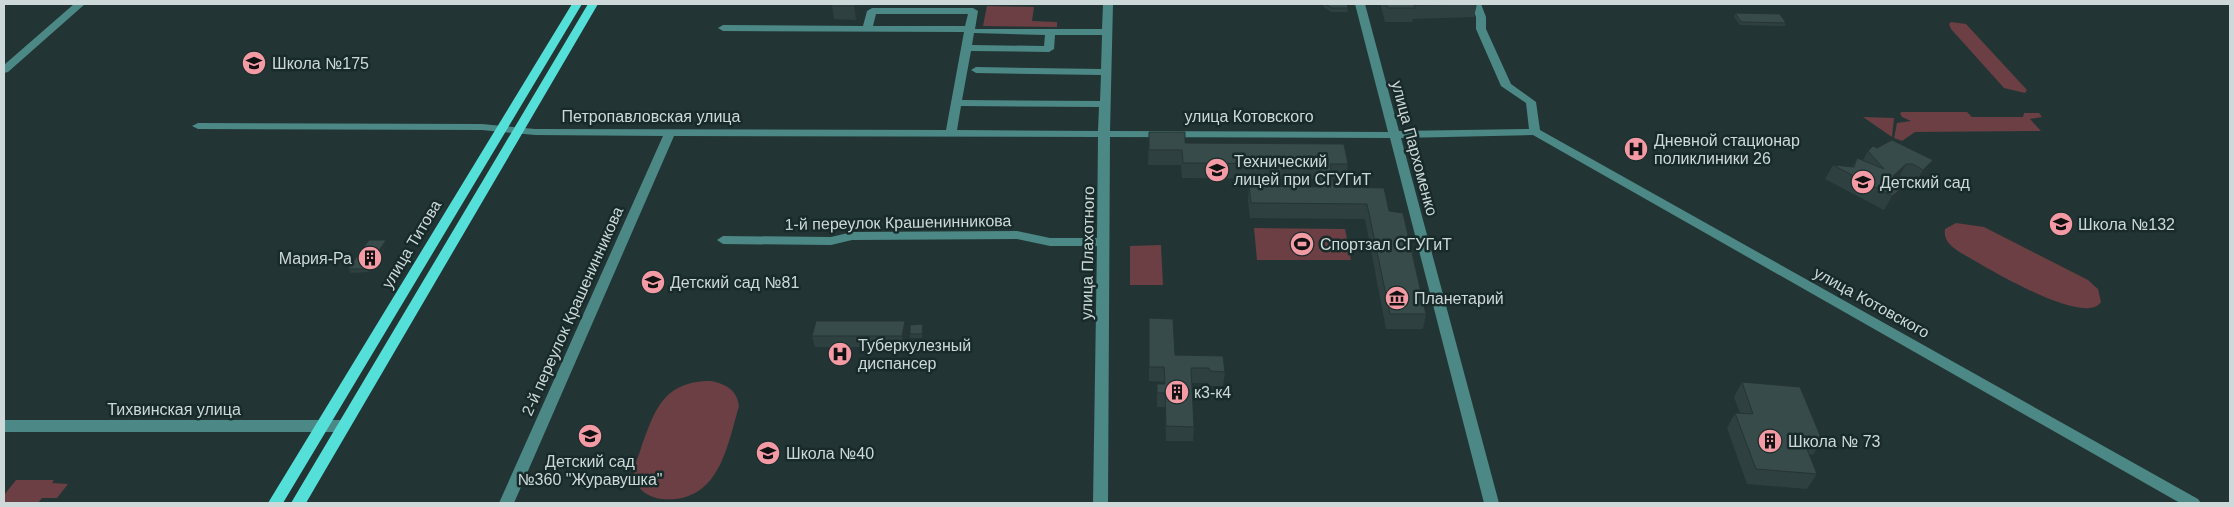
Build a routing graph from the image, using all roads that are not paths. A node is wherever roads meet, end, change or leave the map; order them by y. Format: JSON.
{"nodes":[{"id":1,"x":80,"y":4,"type":"edge"},
{"id":2,"x":577,"y":4,"type":"edge"},
{"id":3,"x":592,"y":4,"type":"edge"},
{"id":4,"x":1108,"y":4,"type":"edge"},
{"id":5,"x":1360,"y":4,"type":"edge"},
{"id":6,"x":1476,"y":4,"type":"edge"},
{"id":7,"x":723,"y":28,"type":"dead end"},
{"id":8,"x":867,"y":29,"type":"junction"},
{"id":9,"x":974,"y":30,"type":"junction"},
{"id":10,"x":1050,"y":31,"type":"junction"},
{"id":11,"x":1108,"y":32,"type":"junction"},
{"id":12,"x":966,"y":48,"type":"junction"},
{"id":13,"x":4,"y":70,"type":"edge"},
{"id":14,"x":976,"y":70,"type":"dead end"},
{"id":15,"x":1106,"y":72,"type":"junction"},
{"id":16,"x":956,"y":103,"type":"junction"},
{"id":17,"x":1105,"y":104,"type":"junction"},
{"id":18,"x":198,"y":126,"type":"dead end"},
{"id":19,"x":502,"y":128,"type":"junction"},
{"id":20,"x":517,"y":132,"type":"junction"},
{"id":21,"x":670,"y":132,"type":"junction"},
{"id":22,"x":952,"y":132,"type":"junction"},
{"id":23,"x":1104,"y":132,"type":"junction"},
{"id":24,"x":1534,"y":132,"type":"junction"},
{"id":25,"x":1393,"y":135,"type":"junction"},
{"id":26,"x":723,"y":240,"type":"dead end"},
{"id":27,"x":1103,"y":242,"type":"junction"},
{"id":28,"x":4,"y":426,"type":"edge"},
{"id":29,"x":322,"y":426,"type":"junction"},
{"id":30,"x":343,"y":426,"type":"junction"},
{"id":31,"x":275,"y":503,"type":"edge"},
{"id":32,"x":298,"y":503,"type":"edge"},
{"id":33,"x":506,"y":503,"type":"edge"},
{"id":34,"x":1100,"y":503,"type":"edge"},
{"id":35,"x":1492,"y":503,"type":"edge"},
{"id":36,"x":2193,"y":503,"type":"edge"}],
"edges":[{"from":1,"to":13,"type":"street"},
{"from":2,"to":19,"type":"main road","name":"улица Титова"},
{"from":3,"to":20,"type":"main road","name":"улица Титова"},
{"from":4,"to":11,"type":"street","name":"улица Плахотного"},
{"from":5,"to":25,"type":"street","name":"улица Пархоменко"},
{"from":6,"to":24,"type":"street"},
{"from":7,"to":8,"type":"street"},
{"from":8,"to":9,"type":"street"},
{"from":8,"to":9,"type":"street"},
{"from":9,"to":10,"type":"street"},
{"from":9,"to":12,"type":"street"},
{"from":10,"to":11,"type":"street"},
{"from":10,"to":12,"type":"street"},
{"from":11,"to":15,"type":"street","name":"улица Плахотного"},
{"from":12,"to":16,"type":"street"},
{"from":14,"to":15,"type":"street"},
{"from":15,"to":17,"type":"street","name":"улица Плахотного"},
{"from":16,"to":17,"type":"street"},
{"from":16,"to":22,"type":"street"},
{"from":17,"to":23,"type":"street","name":"улица Плахотного"},
{"from":18,"to":19,"type":"street","name":"Петропавловская улица"},
{"from":19,"to":20,"type":"street","name":"Петропавловская улица"},
{"from":19,"to":29,"type":"main road","name":"улица Титова"},
{"from":20,"to":21,"type":"street","name":"Петропавловская улица"},
{"from":20,"to":30,"type":"main road","name":"улица Титова"},
{"from":21,"to":22,"type":"street","name":"Петропавловская улица"},
{"from":21,"to":33,"type":"street","name":"2-й переулок Крашенинникова"},
{"from":22,"to":23,"type":"street","name":"Петропавловская улица"},
{"from":23,"to":25,"type":"street","name":"улица Котовского"},
{"from":23,"to":27,"type":"street","name":"улица Плахотного"},
{"from":24,"to":25,"type":"street","name":"улица Котовского"},
{"from":24,"to":36,"type":"street","name":"улица Котовского"},
{"from":25,"to":35,"type":"street","name":"улица Пархоменко"},
{"from":26,"to":27,"type":"street","name":"1-й переулок Крашенинникова"},
{"from":27,"to":34,"type":"street","name":"улица Плахотного"},
{"from":28,"to":29,"type":"street","name":"Тихвинская улица"},
{"from":29,"to":30,"type":"street","name":"Тихвинская улица"},
{"from":29,"to":31,"type":"main road","name":"улица Титова"},
{"from":30,"to":32,"type":"main road","name":"улица Титова"}]}
